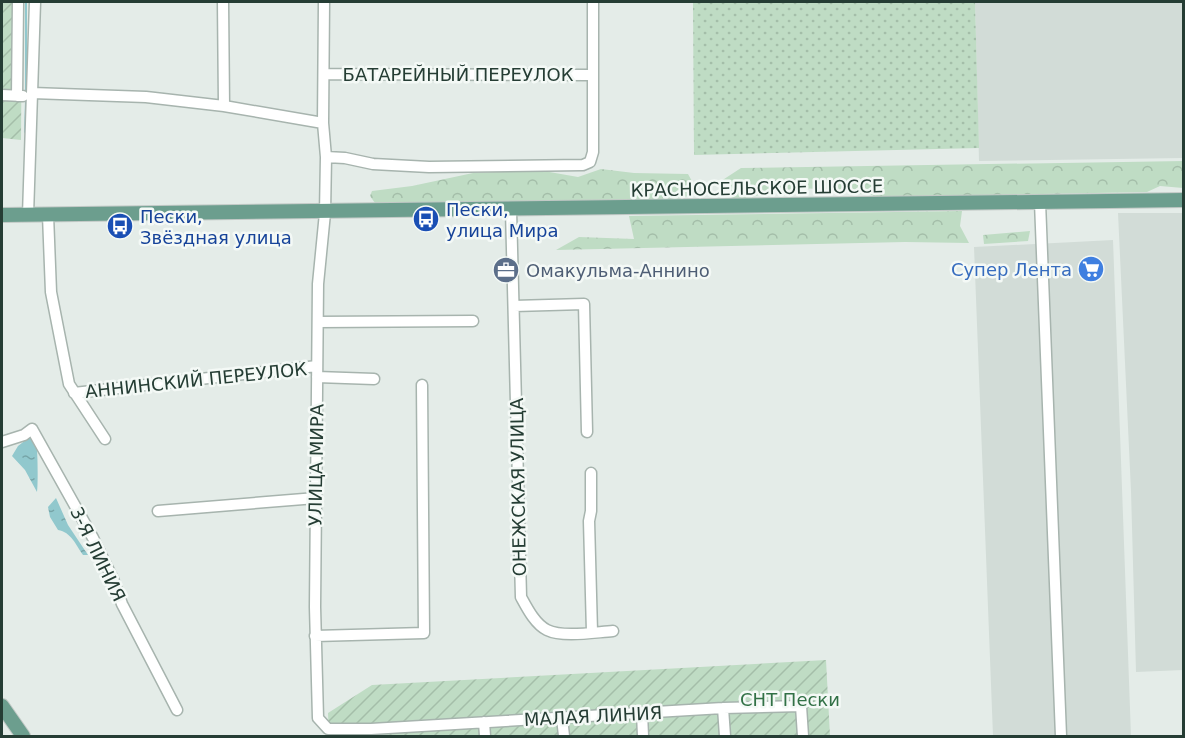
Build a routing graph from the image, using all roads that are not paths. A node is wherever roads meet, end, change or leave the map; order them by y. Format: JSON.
{"nodes":[{"id":1,"x":18,"y":2,"type":"edge"},
{"id":2,"x":35,"y":2,"type":"edge"},
{"id":3,"x":223,"y":2,"type":"edge"},
{"id":4,"x":324,"y":2,"type":"edge"},
{"id":5,"x":593,"y":2,"type":"edge"},
{"id":6,"x":324,"y":74,"type":"junction"},
{"id":7,"x":593,"y":75,"type":"junction"},
{"id":8,"x":32,"y":95,"type":"junction"},
{"id":9,"x":2,"y":96,"type":"edge"},
{"id":10,"x":17,"y":96,"type":"junction"},
{"id":11,"x":224,"y":106,"type":"junction"},
{"id":12,"x":323,"y":123,"type":"junction"},
{"id":13,"x":326,"y":157,"type":"junction"},
{"id":14,"x":1184,"y":200,"type":"edge"},
{"id":15,"x":1040,"y":202,"type":"junction"},
{"id":16,"x":511,"y":210,"type":"junction"},
{"id":17,"x":328,"y":212,"type":"junction"},
{"id":18,"x":2,"y":215,"type":"edge"},
{"id":19,"x":28,"y":215,"type":"junction"},
{"id":20,"x":48,"y":215,"type":"junction"},
{"id":21,"x":514,"y":306,"type":"junction"},
{"id":22,"x":473,"y":321,"type":"dead end"},
{"id":23,"x":318,"y":322,"type":"junction"},
{"id":24,"x":317,"y":372,"type":"junction"},
{"id":25,"x":374,"y":379,"type":"dead end"},
{"id":26,"x":422,"y":386,"type":"dead end"},
{"id":27,"x":74,"y":393,"type":"junction"},
{"id":28,"x":587,"y":432,"type":"dead end"},
{"id":29,"x":105,"y":439,"type":"dead end"},
{"id":30,"x":2,"y":441,"type":"edge"},
{"id":31,"x":591,"y":473,"type":"dead end"},
{"id":32,"x":316,"y":498,"type":"junction"},
{"id":33,"x":158,"y":511,"type":"dead end"},
{"id":34,"x":613,"y":631,"type":"dead end"},
{"id":35,"x":592,"y":632,"type":"junction"},
{"id":36,"x":315,"y":636,"type":"junction"},
{"id":37,"x":2,"y":706,"type":"edge"},
{"id":38,"x":723,"y":708,"type":"junction"},
{"id":39,"x":177,"y":710,"type":"dead end"},
{"id":40,"x":642,"y":713,"type":"junction"},
{"id":41,"x":318,"y":718,"type":"joint"},
{"id":42,"x":562,"y":718,"type":"junction"},
{"id":43,"x":484,"y":722,"type":"junction"},
{"id":44,"x":410,"y":732,"type":"edge"},
{"id":45,"x":372,"y":733,"type":"edge"},
{"id":46,"x":23,"y":736,"type":"edge"},
{"id":47,"x":485,"y":736,"type":"edge"},
{"id":48,"x":564,"y":736,"type":"edge"},
{"id":49,"x":643,"y":736,"type":"edge"},
{"id":50,"x":725,"y":736,"type":"edge"},
{"id":51,"x":803,"y":736,"type":"edge"},
{"id":52,"x":1060,"y":736,"type":"edge"}],
"edges":[{"from":1,"to":10,"type":"street"},
{"from":2,"to":8,"type":"street"},
{"from":3,"to":11,"type":"street"},
{"from":4,"to":6,"type":"street","name":"УЛИЦА МИРА"},
{"from":5,"to":7,"type":"street"},
{"from":6,"to":7,"type":"street","name":"БАТАРЕЙНЫЙ ПЕРЕУЛОК"},
{"from":6,"to":12,"type":"street","name":"УЛИЦА МИРА"},
{"from":7,"to":13,"type":"street"},
{"from":8,"to":10,"type":"street"},
{"from":8,"to":11,"type":"street"},
{"from":8,"to":19,"type":"street"},
{"from":9,"to":10,"type":"street"},
{"from":11,"to":12,"type":"street"},
{"from":12,"to":13,"type":"street","name":"УЛИЦА МИРА"},
{"from":13,"to":17,"type":"street","name":"УЛИЦА МИРА"},
{"from":14,"to":15,"type":"main road","name":"КРАСНОСЕЛЬСКОЕ ШОССЕ"},
{"from":15,"to":16,"type":"main road","name":"КРАСНОСЕЛЬСКОЕ ШОССЕ"},
{"from":15,"to":52,"type":"street"},
{"from":16,"to":17,"type":"main road","name":"КРАСНОСЕЛЬСКОЕ ШОССЕ"},
{"from":16,"to":21,"type":"street","name":"ОНЕЖСКАЯ УЛИЦА"},
{"from":17,"to":20,"type":"main road","name":"КРАСНОСЕЛЬСКОЕ ШОССЕ"},
{"from":17,"to":23,"type":"street","name":"УЛИЦА МИРА"},
{"from":18,"to":19,"type":"main road","name":"КРАСНОСЕЛЬСКОЕ ШОССЕ"},
{"from":19,"to":20,"type":"main road","name":"КРАСНОСЕЛЬСКОЕ ШОССЕ"},
{"from":20,"to":27,"type":"street"},
{"from":21,"to":28,"type":"street"},
{"from":21,"to":35,"type":"street","name":"ОНЕЖСКАЯ УЛИЦА"},
{"from":22,"to":23,"type":"street"},
{"from":23,"to":24,"type":"street","name":"УЛИЦА МИРА"},
{"from":24,"to":25,"type":"street","name":"АННИНСКИЙ ПЕРЕУЛОК"},
{"from":24,"to":27,"type":"street","name":"АННИНСКИЙ ПЕРЕУЛОК"},
{"from":24,"to":32,"type":"street","name":"УЛИЦА МИРА"},
{"from":26,"to":36,"type":"street"},
{"from":27,"to":29,"type":"street"},
{"from":30,"to":39,"type":"street","name":"3-Я ЛИНИЯ"},
{"from":31,"to":35,"type":"street"},
{"from":32,"to":33,"type":"street"},
{"from":32,"to":36,"type":"street","name":"УЛИЦА МИРА"},
{"from":34,"to":35,"type":"street","name":"ОНЕЖСКАЯ УЛИЦА"},
{"from":36,"to":41,"type":"street","name":"УЛИЦА МИРА"},
{"from":37,"to":46,"type":"main road"},
{"from":38,"to":40,"type":"street","name":"МАЛАЯ ЛИНИЯ"},
{"from":38,"to":50,"type":"street"},
{"from":38,"to":51,"type":"street","name":"МАЛАЯ ЛИНИЯ"},
{"from":40,"to":42,"type":"street","name":"МАЛАЯ ЛИНИЯ"},
{"from":40,"to":49,"type":"street"},
{"from":41,"to":45,"type":"street","name":"МАЛАЯ ЛИНИЯ"},
{"from":42,"to":43,"type":"street","name":"МАЛАЯ ЛИНИЯ"},
{"from":42,"to":48,"type":"street"},
{"from":43,"to":44,"type":"street","name":"МАЛАЯ ЛИНИЯ"},
{"from":43,"to":47,"type":"street"},
{"from":44,"to":45,"type":"street","name":"МАЛАЯ ЛИНИЯ"}]}
